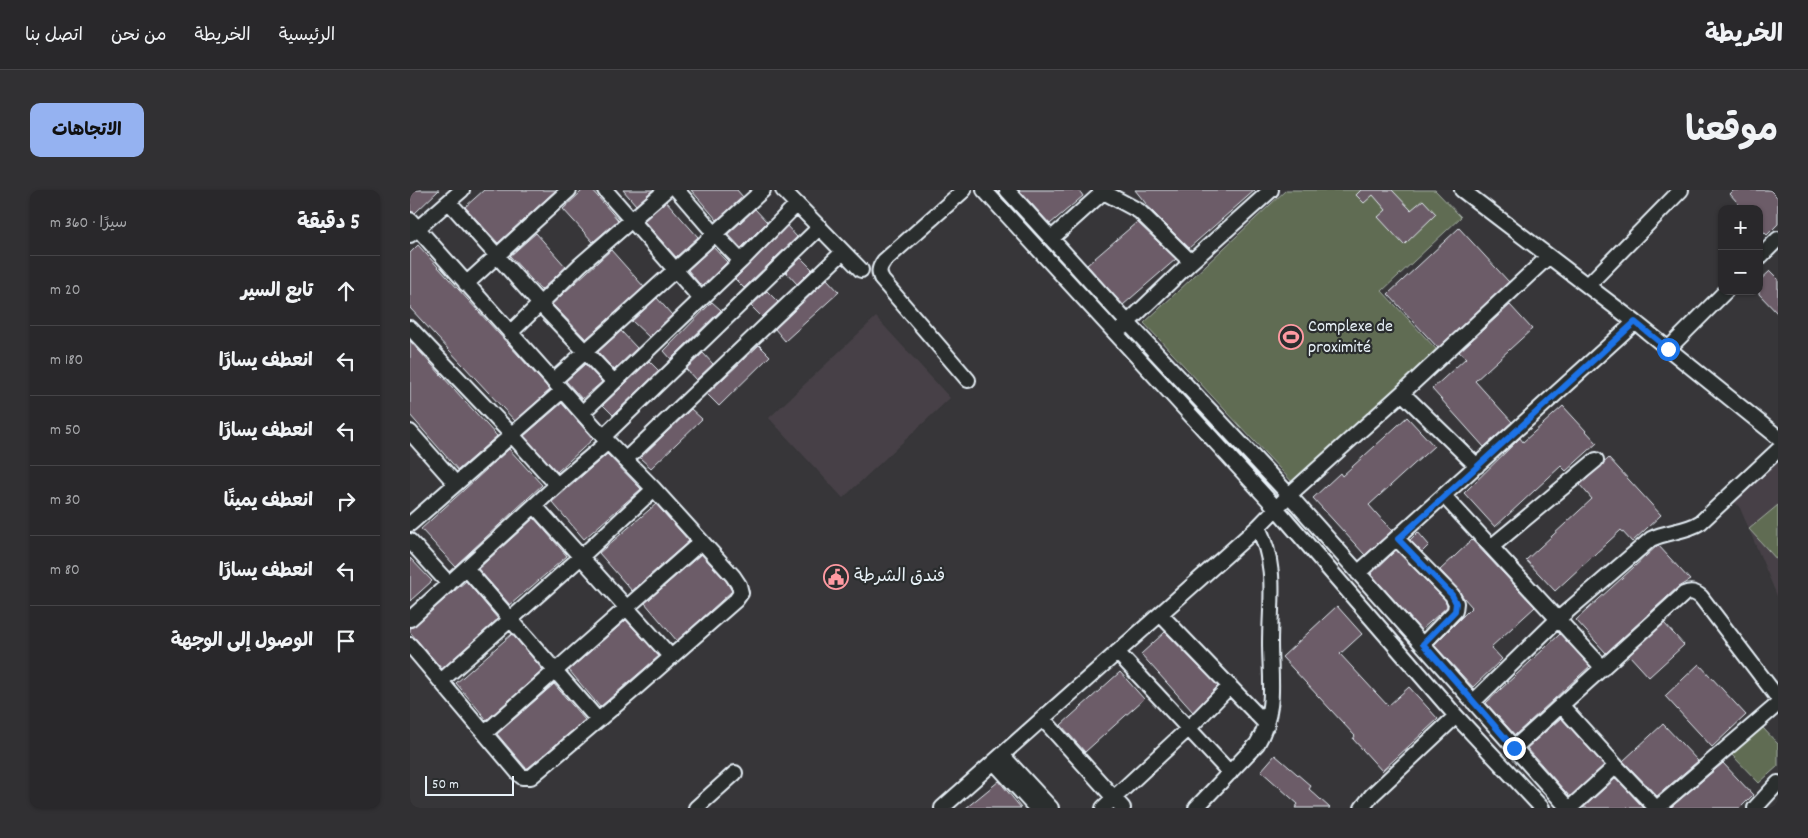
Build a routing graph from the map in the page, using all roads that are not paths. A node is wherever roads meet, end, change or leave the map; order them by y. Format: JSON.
{"nodes":[{"id":1,"x":462,"y":190,"type":"edge"},
{"id":2,"x":569,"y":190,"type":"edge"},
{"id":3,"x":605,"y":190,"type":"edge"},
{"id":4,"x":666,"y":190,"type":"edge"},
{"id":5,"x":676,"y":190,"type":"edge"},
{"id":6,"x":763,"y":190,"type":"edge"},
{"id":7,"x":783,"y":190,"type":"edge"},
{"id":8,"x":964,"y":190,"type":"edge"},
{"id":9,"x":984,"y":190,"type":"edge"},
{"id":10,"x":1007,"y":190,"type":"edge"},
{"id":11,"x":1271,"y":190,"type":"edge"},
{"id":12,"x":1462,"y":190,"type":"edge"},
{"id":13,"x":1681,"y":190,"type":"edge"},
{"id":14,"x":1102,"y":191,"type":"edge"},
{"id":15,"x":449,"y":202,"type":"junction"},
{"id":16,"x":797,"y":204,"type":"junction"},
{"id":17,"x":632,"y":220,"type":"junction"},
{"id":18,"x":413,"y":227,"type":"edge"},
{"id":19,"x":820,"y":227,"type":"junction"},
{"id":20,"x":714,"y":233,"type":"junction"},
{"id":21,"x":1052,"y":238,"type":"junction"},
{"id":22,"x":1778,"y":239,"type":"edge"},
{"id":23,"x":843,"y":252,"type":"junction"},
{"id":24,"x":1763,"y":254,"type":"edge"},
{"id":25,"x":497,"y":256,"type":"junction"},
{"id":26,"x":1548,"y":256,"type":"junction"},
{"id":27,"x":741,"y":261,"type":"junction"},
{"id":28,"x":1191,"y":262,"type":"junction"},
{"id":29,"x":675,"y":269,"type":"junction"},
{"id":30,"x":861,"y":270,"type":"dead end"},
{"id":31,"x":466,"y":284,"type":"junction"},
{"id":32,"x":1588,"y":285,"type":"junction"},
{"id":33,"x":1722,"y":295,"type":"edge"},
{"id":34,"x":701,"y":299,"type":"junction"},
{"id":35,"x":540,"y":304,"type":"junction"},
{"id":36,"x":1635,"y":322,"type":"junction"},
{"id":37,"x":1128,"y":323,"type":"junction"},
{"id":38,"x":410,"y":328,"type":"edge"},
{"id":39,"x":510,"y":333,"type":"junction"},
{"id":40,"x":1115,"y":334,"type":"junction"},
{"id":41,"x":1668,"y":349,"type":"junction"},
{"id":42,"x":585,"y":352,"type":"junction"},
{"id":43,"x":968,"y":380,"type":"dead end"},
{"id":44,"x":614,"y":382,"type":"junction"},
{"id":45,"x":558,"y":386,"type":"junction"},
{"id":46,"x":1402,"y":393,"type":"junction"},
{"id":47,"x":582,"y":413,"type":"junction"},
{"id":48,"x":410,"y":432,"type":"edge"},
{"id":49,"x":512,"y":435,"type":"junction"},
{"id":50,"x":1778,"y":437,"type":"edge"},
{"id":51,"x":606,"y":439,"type":"junction"},
{"id":52,"x":1778,"y":450,"type":"edge"},
{"id":53,"x":625,"y":460,"type":"junction"},
{"id":54,"x":1596,"y":460,"type":"dead end"},
{"id":55,"x":1476,"y":466,"type":"junction"},
{"id":56,"x":456,"y":484,"type":"junction"},
{"id":57,"x":558,"y":486,"type":"junction"},
{"id":58,"x":654,"y":489,"type":"junction"},
{"id":59,"x":1289,"y":495,"type":"junction"},
{"id":60,"x":1444,"y":496,"type":"junction"},
{"id":61,"x":535,"y":506,"type":"junction"},
{"id":62,"x":1276,"y":508,"type":"junction"},
{"id":63,"x":410,"y":524,"type":"edge"},
{"id":64,"x":1258,"y":527,"type":"junction"},
{"id":65,"x":1398,"y":539,"type":"junction"},
{"id":66,"x":410,"y":541,"type":"edge"},
{"id":67,"x":701,"y":542,"type":"junction"},
{"id":68,"x":1491,"y":547,"type":"junction"},
{"id":69,"x":581,"y":557,"type":"junction"},
{"id":70,"x":466,"y":568,"type":"junction"},
{"id":71,"x":1358,"y":573,"type":"junction"},
{"id":72,"x":449,"y":584,"type":"junction"},
{"id":73,"x":628,"y":607,"type":"junction"},
{"id":74,"x":1160,"y":614,"type":"junction"},
{"id":75,"x":410,"y":619,"type":"edge"},
{"id":76,"x":511,"y":619,"type":"junction"},
{"id":77,"x":1558,"y":620,"type":"junction"},
{"id":78,"x":1423,"y":644,"type":"junction"},
{"id":79,"x":410,"y":645,"type":"edge"},
{"id":80,"x":1117,"y":652,"type":"junction"},
{"id":81,"x":671,"y":657,"type":"junction"},
{"id":82,"x":1602,"y":668,"type":"junction"},
{"id":83,"x":556,"y":671,"type":"junction"},
{"id":84,"x":441,"y":681,"type":"junction"},
{"id":85,"x":1230,"y":686,"type":"junction"},
{"id":86,"x":1778,"y":698,"type":"edge"},
{"id":87,"x":1473,"y":702,"type":"junction"},
{"id":88,"x":1778,"y":704,"type":"edge"},
{"id":89,"x":1562,"y":706,"type":"junction"},
{"id":90,"x":1456,"y":716,"type":"junction"},
{"id":91,"x":1042,"y":719,"type":"junction"},
{"id":92,"x":598,"y":720,"type":"junction"},
{"id":93,"x":1267,"y":725,"type":"junction"},
{"id":94,"x":1189,"y":728,"type":"junction"},
{"id":95,"x":485,"y":734,"type":"junction"},
{"id":96,"x":1514,"y":748,"type":"junction"},
{"id":97,"x":998,"y":758,"type":"junction"},
{"id":98,"x":1616,"y":766,"type":"junction"},
{"id":99,"x":734,"y":773,"type":"dead end"},
{"id":100,"x":1230,"y":773,"type":"junction"},
{"id":101,"x":1778,"y":783,"type":"edge"},
{"id":102,"x":1114,"y":797,"type":"junction"},
{"id":103,"x":696,"y":808,"type":"edge"},
{"id":104,"x":944,"y":808,"type":"edge"},
{"id":105,"x":1036,"y":808,"type":"edge"},
{"id":106,"x":1051,"y":808,"type":"edge"},
{"id":107,"x":1103,"y":808,"type":"edge"},
{"id":108,"x":1124,"y":808,"type":"edge"},
{"id":109,"x":1196,"y":808,"type":"edge"},
{"id":110,"x":1362,"y":808,"type":"edge"},
{"id":111,"x":1542,"y":808,"type":"edge"},
{"id":112,"x":1569,"y":808,"type":"edge"},
{"id":113,"x":1657,"y":808,"type":"edge"},
{"id":114,"x":1755,"y":808,"type":"edge"}],
"edges":[{"from":1,"to":15,"type":"street"},
{"from":2,"to":25,"type":"street"},
{"from":3,"to":17,"type":"street"},
{"from":4,"to":17,"type":"street"},
{"from":5,"to":20,"type":"street"},
{"from":6,"to":20,"type":"street"},
{"from":7,"to":16,"type":"street"},
{"from":8,"to":43,"type":"street"},
{"from":9,"to":40,"type":"street"},
{"from":10,"to":21,"type":"street"},
{"from":11,"to":28,"type":"street"},
{"from":12,"to":26,"type":"street"},
{"from":13,"to":32,"type":"street"},
{"from":14,"to":21,"type":"street"},
{"from":14,"to":28,"type":"street"},
{"from":15,"to":18,"type":"street"},
{"from":15,"to":25,"type":"street"},
{"from":16,"to":19,"type":"street"},
{"from":16,"to":27,"type":"street"},
{"from":17,"to":29,"type":"street"},
{"from":17,"to":35,"type":"street"},
{"from":18,"to":31,"type":"street"},
{"from":19,"to":23,"type":"street"},
{"from":19,"to":51,"type":"street"},
{"from":20,"to":27,"type":"street"},
{"from":20,"to":29,"type":"street"},
{"from":21,"to":37,"type":"street"},
{"from":22,"to":24,"type":"street"},
{"from":23,"to":30,"type":"street"},
{"from":23,"to":53,"type":"street"},
{"from":25,"to":31,"type":"street"},
{"from":25,"to":35,"type":"street"},
{"from":26,"to":32,"type":"street"},
{"from":26,"to":46,"type":"street"},
{"from":27,"to":34,"type":"street"},
{"from":28,"to":37,"type":"street"},
{"from":29,"to":34,"type":"street"},
{"from":29,"to":42,"type":"street"},
{"from":31,"to":39,"type":"street"},
{"from":32,"to":36,"type":"street"},
{"from":33,"to":41,"type":"street"},
{"from":34,"to":44,"type":"street"},
{"from":35,"to":39,"type":"street"},
{"from":35,"to":42,"type":"street"},
{"from":36,"to":41,"type":"street"},
{"from":36,"to":55,"type":"street"},
{"from":37,"to":40,"type":"street"},
{"from":37,"to":59,"type":"street"},
{"from":38,"to":49,"type":"street"},
{"from":39,"to":45,"type":"street"},
{"from":40,"to":62,"type":"street"},
{"from":41,"to":50,"type":"street"},
{"from":42,"to":44,"type":"street"},
{"from":42,"to":45,"type":"street"},
{"from":44,"to":47,"type":"street"},
{"from":45,"to":47,"type":"street"},
{"from":45,"to":49,"type":"street"},
{"from":46,"to":55,"type":"street"},
{"from":46,"to":59,"type":"street"},
{"from":47,"to":51,"type":"street"},
{"from":48,"to":56,"type":"street"},
{"from":49,"to":56,"type":"street"},
{"from":49,"to":57,"type":"street"},
{"from":51,"to":53,"type":"street"},
{"from":51,"to":57,"type":"street"},
{"from":52,"to":77,"type":"street"},
{"from":53,"to":58,"type":"street"},
{"from":54,"to":68,"type":"street"},
{"from":55,"to":60,"type":"street"},
{"from":56,"to":63,"type":"street"},
{"from":57,"to":61,"type":"street"},
{"from":58,"to":67,"type":"street"},
{"from":58,"to":69,"type":"street"},
{"from":59,"to":62,"type":"street"},
{"from":59,"to":71,"type":"street"},
{"from":60,"to":65,"type":"street"},
{"from":60,"to":68,"type":"street"},
{"from":61,"to":69,"type":"street"},
{"from":61,"to":70,"type":"street"},
{"from":62,"to":64,"type":"street"},
{"from":62,"to":90,"type":"street"},
{"from":64,"to":74,"type":"street"},
{"from":64,"to":93,"type":"street"},
{"from":65,"to":71,"type":"street"},
{"from":65,"to":78,"type":"street"},
{"from":66,"to":72,"type":"street"},
{"from":67,"to":73,"type":"street"},
{"from":67,"to":81,"type":"street"},
{"from":68,"to":77,"type":"street"},
{"from":69,"to":73,"type":"street"},
{"from":69,"to":76,"type":"street"},
{"from":70,"to":72,"type":"street"},
{"from":70,"to":76,"type":"street"},
{"from":71,"to":78,"type":"street"},
{"from":72,"to":75,"type":"street"},
{"from":73,"to":81,"type":"street"},
{"from":73,"to":83,"type":"street"},
{"from":74,"to":80,"type":"street"},
{"from":74,"to":85,"type":"street"},
{"from":76,"to":83,"type":"street"},
{"from":76,"to":84,"type":"street"},
{"from":77,"to":82,"type":"street"},
{"from":77,"to":87,"type":"street"},
{"from":78,"to":87,"type":"street"},
{"from":79,"to":84,"type":"street"},
{"from":80,"to":91,"type":"street"},
{"from":80,"to":94,"type":"street"},
{"from":81,"to":92,"type":"street"},
{"from":82,"to":86,"type":"street"},
{"from":82,"to":89,"type":"street"},
{"from":83,"to":92,"type":"street"},
{"from":83,"to":95,"type":"street"},
{"from":84,"to":95,"type":"street"},
{"from":85,"to":93,"type":"street"},
{"from":85,"to":94,"type":"street"},
{"from":87,"to":96,"type":"street"},
{"from":88,"to":113,"type":"street"},
{"from":89,"to":96,"type":"street"},
{"from":89,"to":98,"type":"street"},
{"from":90,"to":110,"type":"street"},
{"from":90,"to":111,"type":"street"},
{"from":91,"to":97,"type":"street"},
{"from":91,"to":102,"type":"street"},
{"from":92,"to":95,"type":"street"},
{"from":93,"to":100,"type":"street"},
{"from":94,"to":100,"type":"street"},
{"from":94,"to":102,"type":"street"},
{"from":96,"to":112,"type":"street"},
{"from":97,"to":104,"type":"street"},
{"from":97,"to":105,"type":"street"},
{"from":97,"to":106,"type":"street"},
{"from":98,"to":112,"type":"street"},
{"from":98,"to":113,"type":"street"},
{"from":99,"to":103,"type":"street"},
{"from":100,"to":109,"type":"street"},
{"from":101,"to":114,"type":"street"},
{"from":102,"to":107,"type":"street"},
{"from":102,"to":108,"type":"street"}]}
